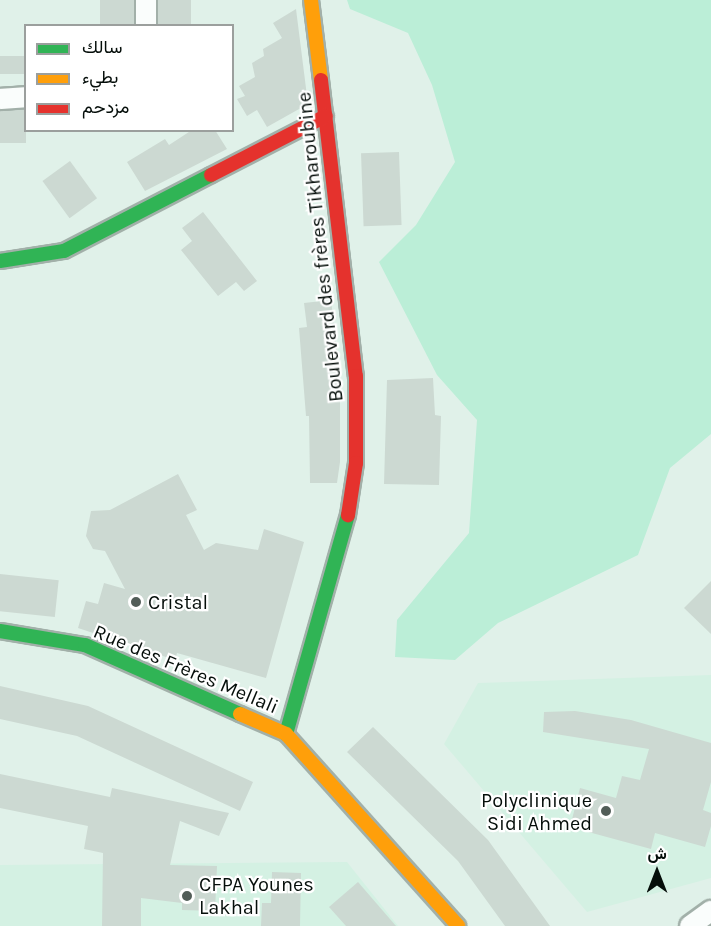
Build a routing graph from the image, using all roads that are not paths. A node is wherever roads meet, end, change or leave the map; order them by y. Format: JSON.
{"nodes":[{"id":1,"x":146,"y":0,"type":"edge"},
{"id":2,"x":311,"y":0,"type":"edge"},
{"id":3,"x":146,"y":24,"type":"edge"},
{"id":4,"x":24,"y":97,"type":"edge"},
{"id":5,"x":0,"y":99,"type":"edge"},
{"id":6,"x":326,"y":116,"type":"junction"},
{"id":7,"x":0,"y":261,"type":"edge"},
{"id":8,"x":0,"y":631,"type":"edge"},
{"id":9,"x":286,"y":734,"type":"junction"},
{"id":10,"x":711,"y":911,"type":"edge"},
{"id":11,"x":458,"y":926,"type":"edge"},
{"id":12,"x":690,"y":926,"type":"edge"}],
"edges":[{"from":1,"to":3,"type":"street"},
{"from":2,"to":6,"type":"street","name":"Boulevard des frères Tikharoubine"},
{"from":4,"to":5,"type":"street"},
{"from":6,"to":7,"type":"street"},
{"from":6,"to":9,"type":"street","name":"Boulevard des frères Tikharoubine"},
{"from":8,"to":9,"type":"street","name":"Rue des Frères Mellali"},
{"from":9,"to":11,"type":"street"},
{"from":10,"to":12,"type":"street"}]}
